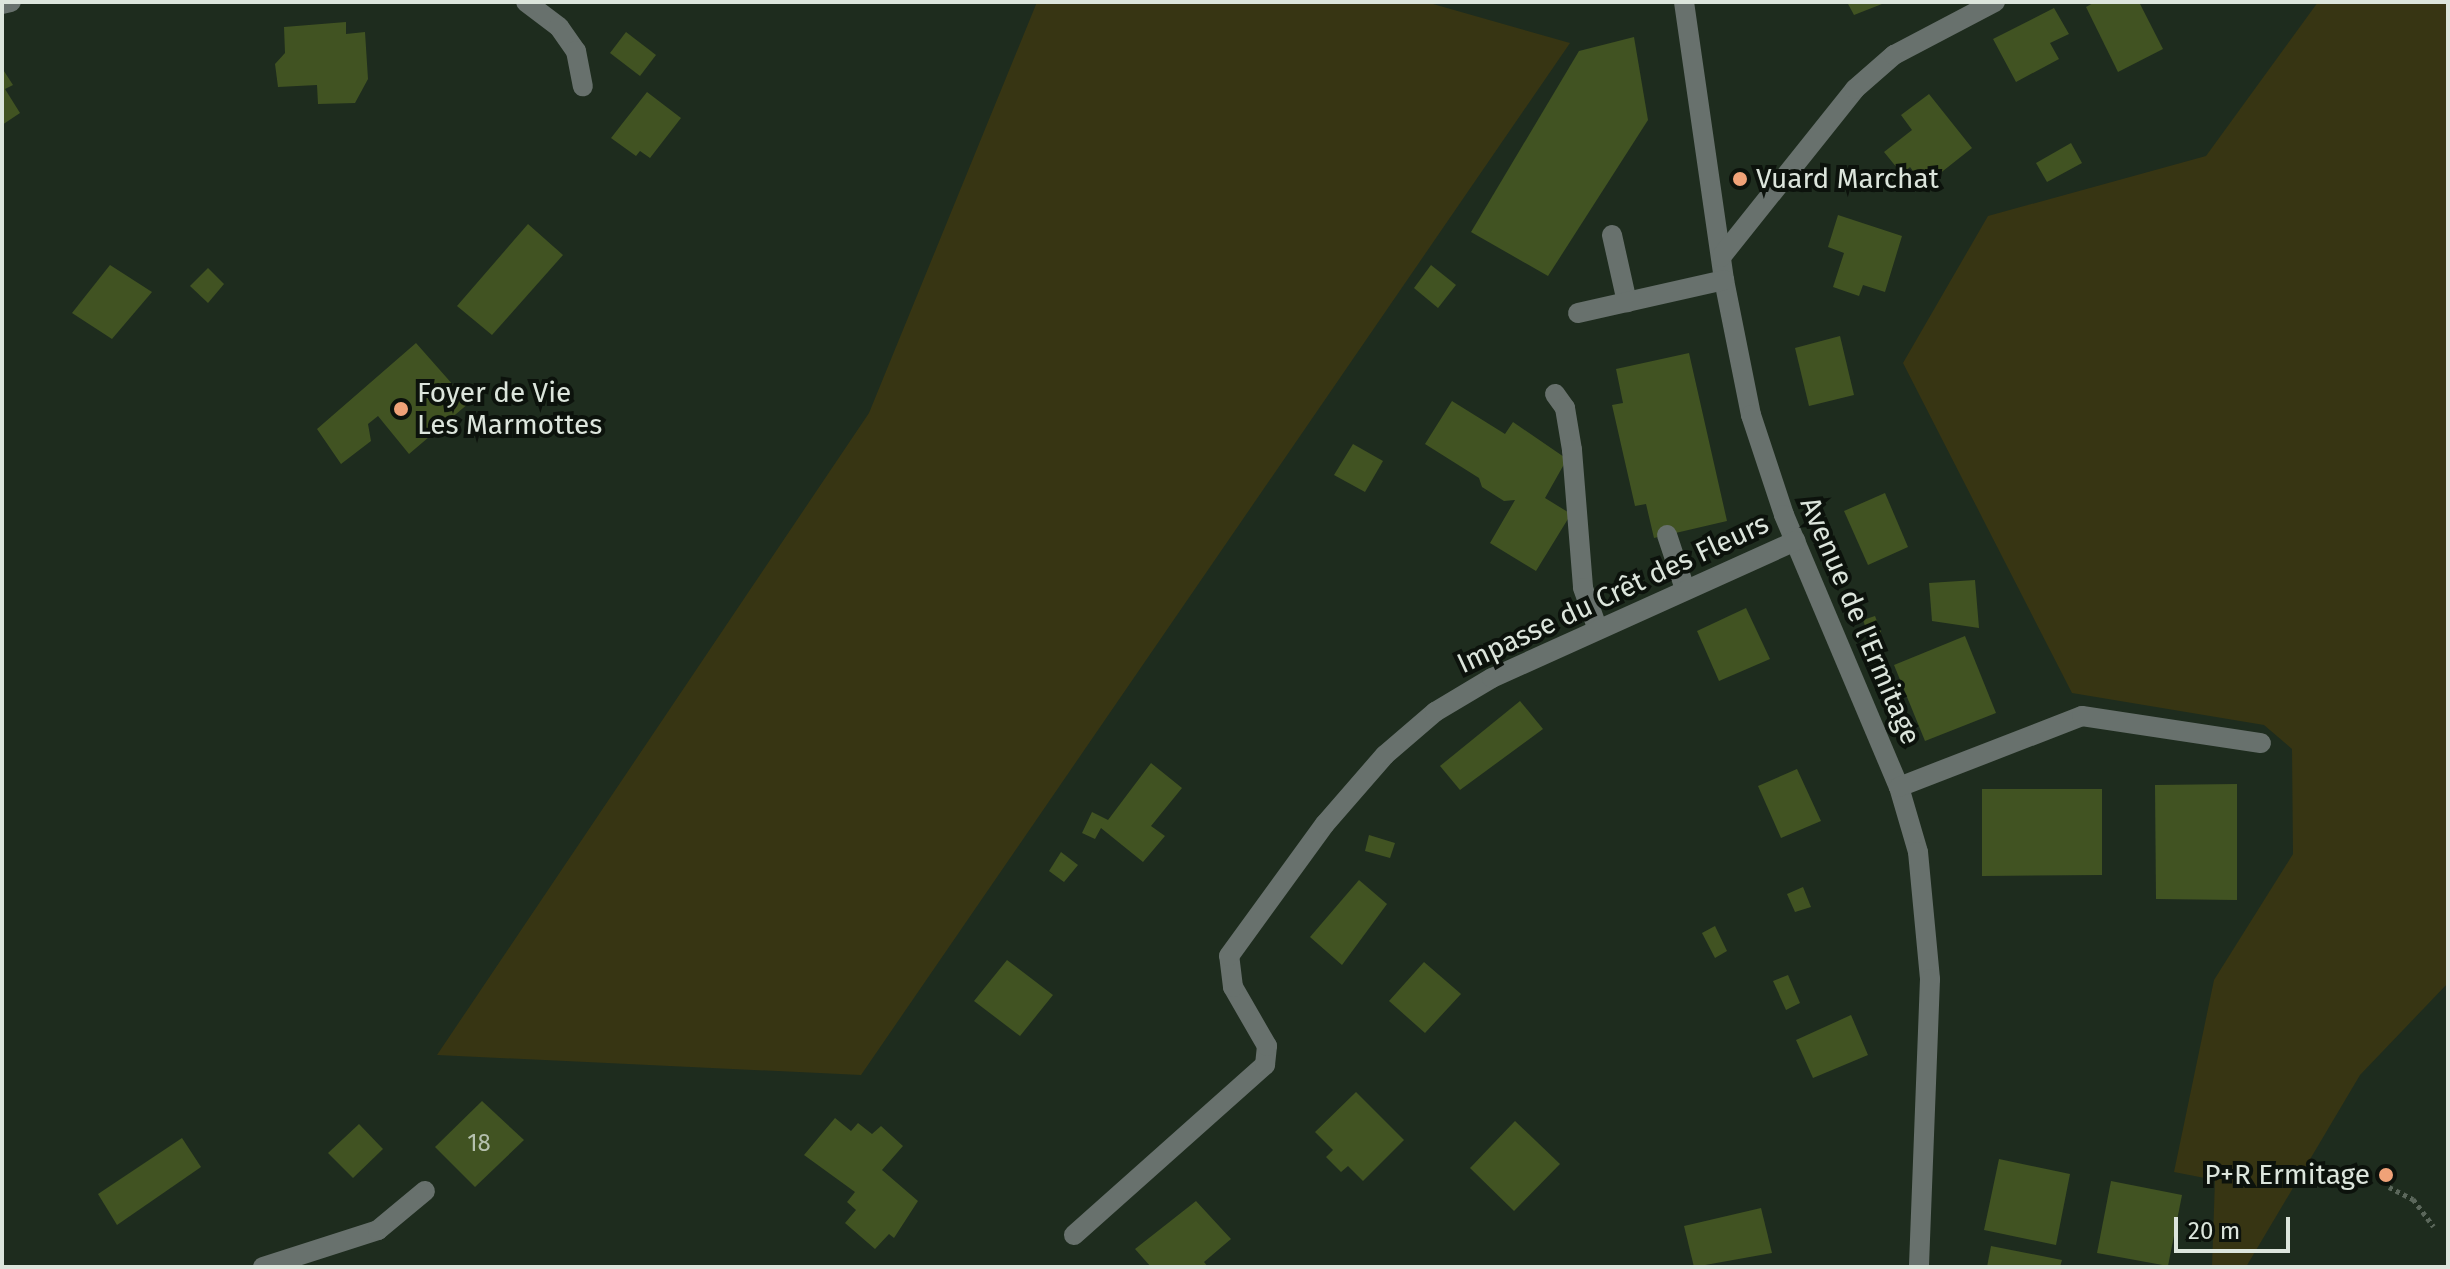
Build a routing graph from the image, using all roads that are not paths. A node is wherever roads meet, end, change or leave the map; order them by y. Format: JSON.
{"nodes":[{"id":1,"x":11,"y":2,"type":"edge"},
{"id":2,"x":526,"y":2,"type":"edge"},
{"id":3,"x":1684,"y":2,"type":"edge"},
{"id":4,"x":1995,"y":2,"type":"edge"},
{"id":5,"x":2,"y":4,"type":"edge"},
{"id":6,"x":583,"y":86,"type":"dead end"},
{"id":7,"x":1612,"y":235,"type":"dead end"},
{"id":8,"x":1721,"y":257,"type":"junction"},
{"id":9,"x":1724,"y":280,"type":"junction"},
{"id":10,"x":1627,"y":302,"type":"junction"},
{"id":11,"x":1578,"y":313,"type":"dead end"},
{"id":12,"x":1555,"y":394,"type":"dead end"},
{"id":13,"x":1667,"y":535,"type":"dead end"},
{"id":14,"x":1795,"y":541,"type":"junction"},
{"id":15,"x":1685,"y":589,"type":"junction"},
{"id":16,"x":1597,"y":627,"type":"junction"},
{"id":17,"x":2261,"y":743,"type":"dead end"},
{"id":18,"x":1899,"y":787,"type":"junction"},
{"id":19,"x":425,"y":1191,"type":"dead end"},
{"id":20,"x":1074,"y":1235,"type":"dead end"},
{"id":21,"x":263,"y":1267,"type":"edge"},
{"id":22,"x":1919,"y":1267,"type":"edge"}],
"edges":[{"from":1,"to":5,"type":"street"},
{"from":2,"to":6,"type":"street"},
{"from":3,"to":8,"type":"street","name":"Avenue de l'Ermitage"},
{"from":4,"to":8,"type":"street"},
{"from":7,"to":10,"type":"street"},
{"from":8,"to":9,"type":"street","name":"Avenue de l'Ermitage"},
{"from":9,"to":10,"type":"street"},
{"from":9,"to":14,"type":"street","name":"Avenue de l'Ermitage"},
{"from":10,"to":11,"type":"street"},
{"from":12,"to":16,"type":"street"},
{"from":13,"to":15,"type":"street"},
{"from":14,"to":15,"type":"street","name":"Impasse du Crêt des Fleurs"},
{"from":14,"to":18,"type":"street","name":"Avenue de l'Ermitage"},
{"from":15,"to":16,"type":"street","name":"Impasse du Crêt des Fleurs"},
{"from":16,"to":20,"type":"street","name":"Impasse du Crêt des Fleurs"},
{"from":17,"to":18,"type":"street"},
{"from":18,"to":22,"type":"street","name":"Avenue de l'Ermitage"},
{"from":19,"to":21,"type":"street"}]}
